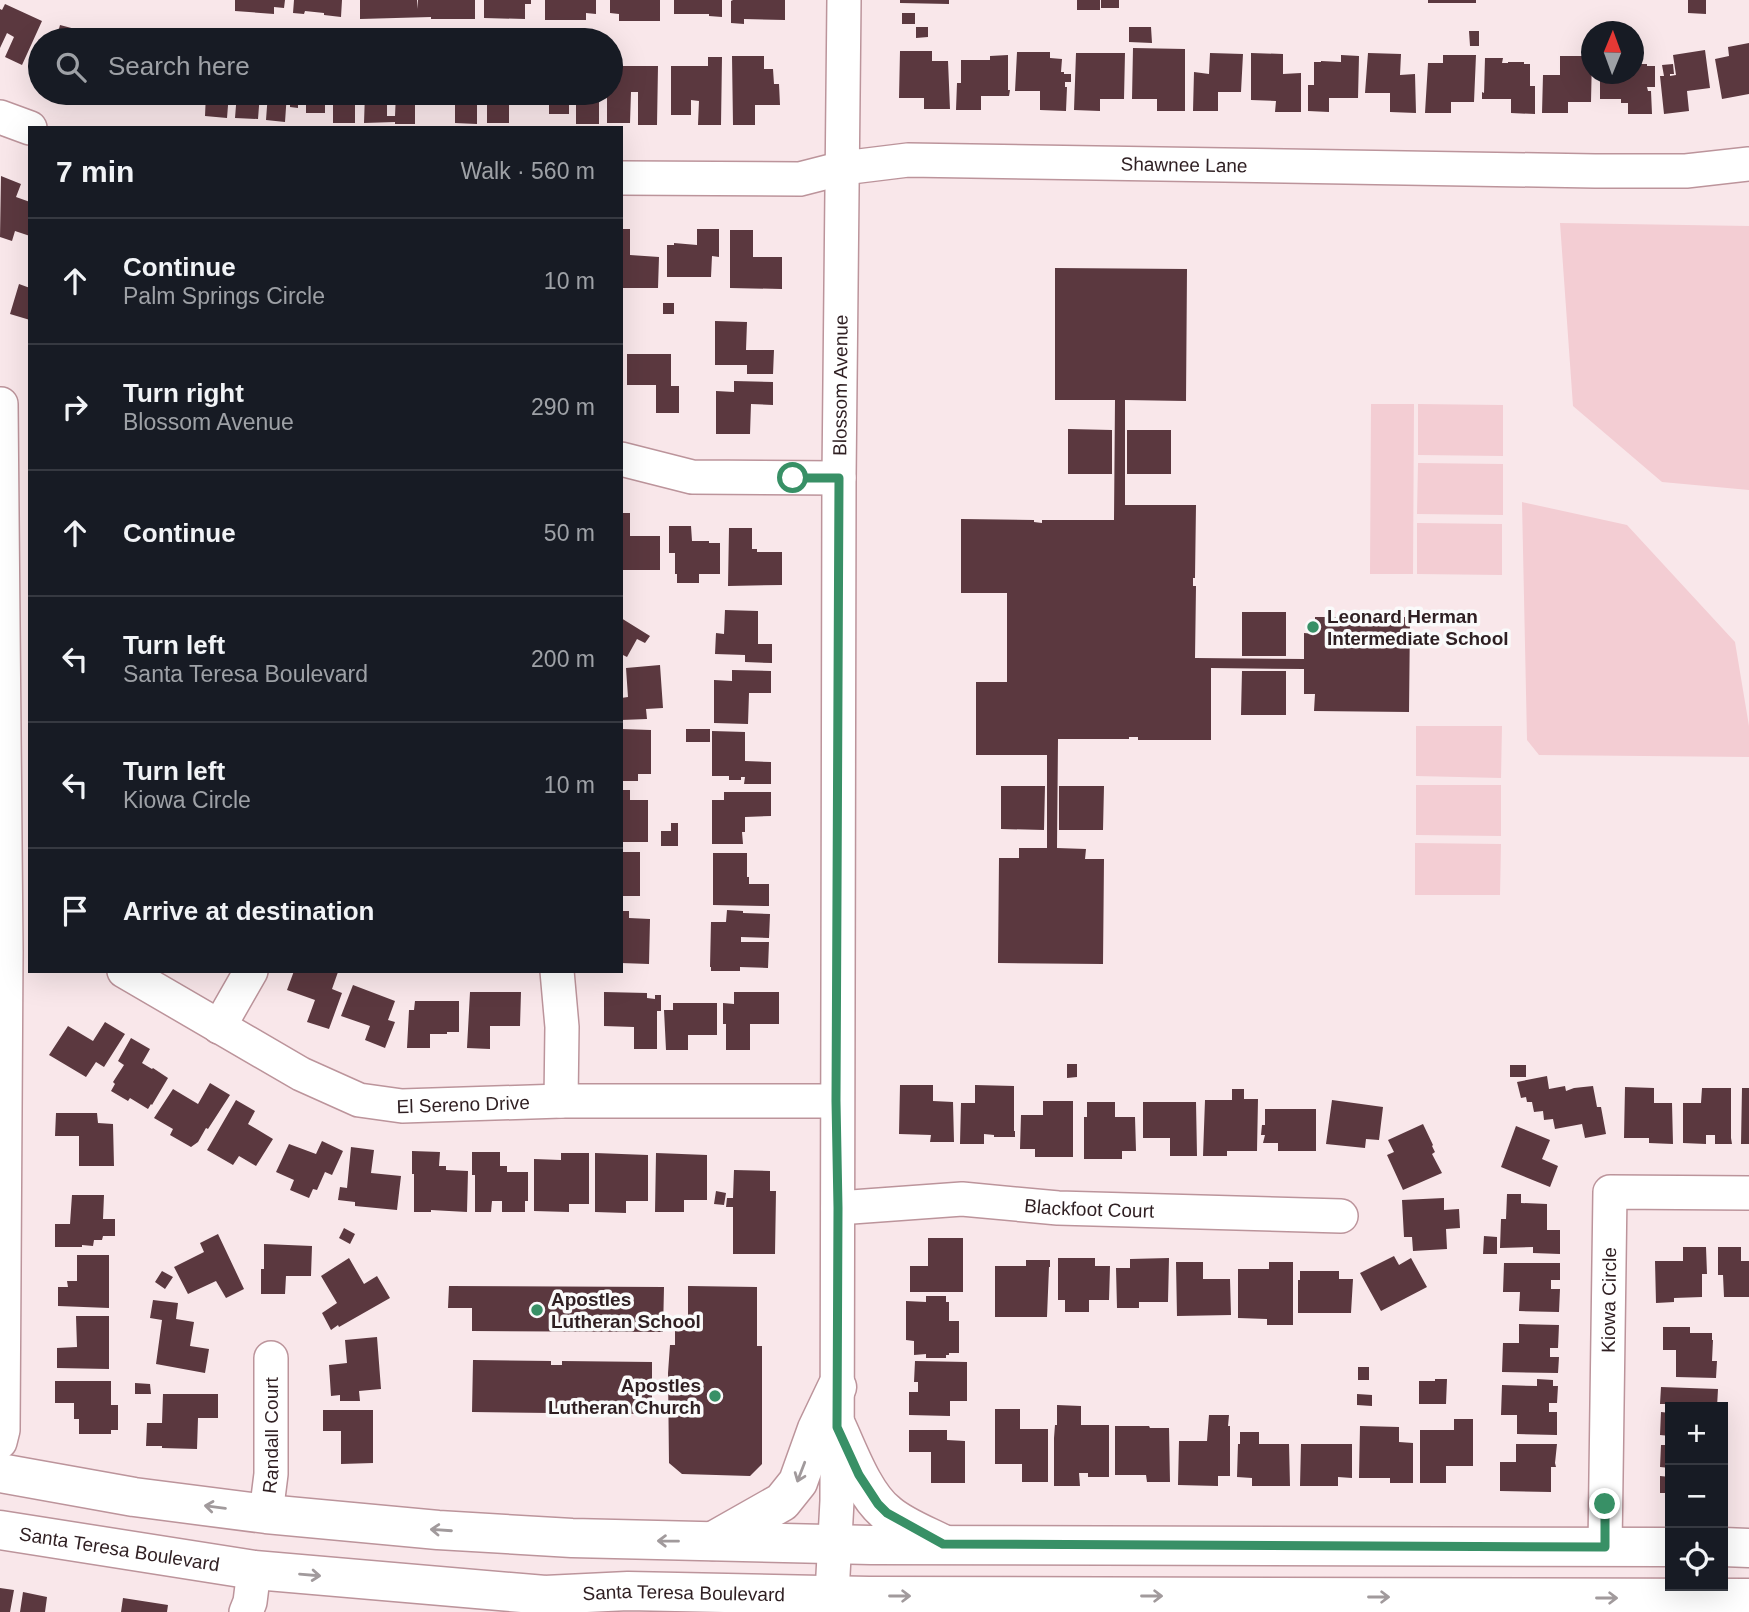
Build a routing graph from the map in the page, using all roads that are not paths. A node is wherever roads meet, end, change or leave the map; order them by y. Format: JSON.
{"nodes":[{"id":1,"x":844,"y":0,"type":"edge"},
{"id":2,"x":0,"y":117,"type":"edge"},
{"id":3,"x":28,"y":127,"type":"edge"},
{"id":4,"x":1749,"y":164,"type":"edge"},
{"id":5,"x":843,"y":168,"type":"junction"},
{"id":6,"x":623,"y":178,"type":"edge"},
{"id":7,"x":0,"y":404,"type":"edge"},
{"id":8,"x":623,"y":460,"type":"edge"},
{"id":9,"x":839,"y":478,"type":"junction"},
{"id":10,"x":18,"y":951,"type":"edge"},
{"id":11,"x":127,"y":973,"type":"edge"},
{"id":12,"x":250,"y":973,"type":"edge"},
{"id":13,"x":556,"y":973,"type":"edge"},
{"id":14,"x":219,"y":1027,"type":"junction"},
{"id":15,"x":561,"y":1101,"type":"junction"},
{"id":16,"x":836,"y":1101,"type":"junction"},
{"id":17,"x":1749,"y":1193,"type":"edge"},
{"id":18,"x":838,"y":1208,"type":"junction"},
{"id":19,"x":1341,"y":1216,"type":"dead end"},
{"id":20,"x":271,"y":1358,"type":"dead end"},
{"id":21,"x":837,"y":1387,"type":"junction"},
{"id":22,"x":837,"y":1427,"type":"junction"},
{"id":23,"x":0,"y":1442,"type":"edge"},
{"id":24,"x":0,"y":1473,"type":"edge"},
{"id":25,"x":266,"y":1514,"type":"junction"},
{"id":26,"x":0,"y":1530,"type":"edge"},
{"id":27,"x":710,"y":1542,"type":"junction"},
{"id":28,"x":834,"y":1544,"type":"junction"},
{"id":29,"x":943,"y":1544,"type":"junction"},
{"id":30,"x":1605,"y":1547,"type":"junction"},
{"id":31,"x":1665,"y":1547,"type":"edge"},
{"id":32,"x":1728,"y":1548,"type":"edge"},
{"id":33,"x":1749,"y":1548,"type":"edge"},
{"id":34,"x":254,"y":1570,"type":"junction"},
{"id":35,"x":1749,"y":1598,"type":"edge"},
{"id":36,"x":545,"y":1603,"type":"edge"},
{"id":37,"x":831,"y":1604,"type":"edge"},
{"id":38,"x":1107,"y":1604,"type":"edge"},
{"id":39,"x":246,"y":1612,"type":"edge"}],
"edges":[{"from":1,"to":5,"type":"street","name":"Blossom Avenue"},
{"from":2,"to":3,"type":"street"},
{"from":4,"to":5,"type":"street","name":"Shawnee Lane"},
{"from":5,"to":6,"type":"street","name":"Shawnee Lane"},
{"from":5,"to":9,"type":"street","name":"Blossom Avenue"},
{"from":7,"to":10,"type":"street"},
{"from":8,"to":9,"type":"street"},
{"from":9,"to":16,"type":"street","name":"Blossom Avenue"},
{"from":10,"to":23,"type":"street"},
{"from":11,"to":14,"type":"street","name":"El Sereno Drive"},
{"from":12,"to":14,"type":"street"},
{"from":13,"to":15,"type":"street"},
{"from":14,"to":15,"type":"street","name":"El Sereno Drive"},
{"from":15,"to":16,"type":"street","name":"El Sereno Drive"},
{"from":16,"to":18,"type":"street","name":"Blossom Avenue"},
{"from":17,"to":30,"type":"street","name":"Kiowa Circle"},
{"from":18,"to":19,"type":"street","name":"Blackfoot Court"},
{"from":18,"to":21,"type":"street","name":"Blossom Avenue"},
{"from":20,"to":25,"type":"street","name":"Randall Court"},
{"from":21,"to":22,"type":"street","name":"Blossom Avenue"},
{"from":21,"to":27,"type":"main road","one_way":true},
{"from":22,"to":28,"type":"street","name":"Blossom Avenue"},
{"from":22,"to":29,"type":"main road"},
{"from":25,"to":24,"type":"main road","one_way":true},
{"from":27,"to":25,"type":"main road","one_way":true},
{"from":26,"to":34,"type":"main road","name":"Santa Teresa Boulevard"},
{"from":27,"to":28,"type":"main road"},
{"from":28,"to":29,"type":"main road"},
{"from":28,"to":37,"type":"street","name":"Blossom Avenue"},
{"from":29,"to":30,"type":"main road"},
{"from":30,"to":31,"type":"main road"},
{"from":32,"to":33,"type":"main road"},
{"from":34,"to":36,"type":"main road","name":"Santa Teresa Boulevard","one_way":true},
{"from":34,"to":39,"type":"street"},
{"from":38,"to":35,"type":"main road","name":"Santa Teresa Boulevard","one_way":true},
{"from":36,"to":37,"type":"main road","name":"Santa Teresa Boulevard"},
{"from":37,"to":38,"type":"main road","name":"Santa Teresa Boulevard","one_way":true}]}
